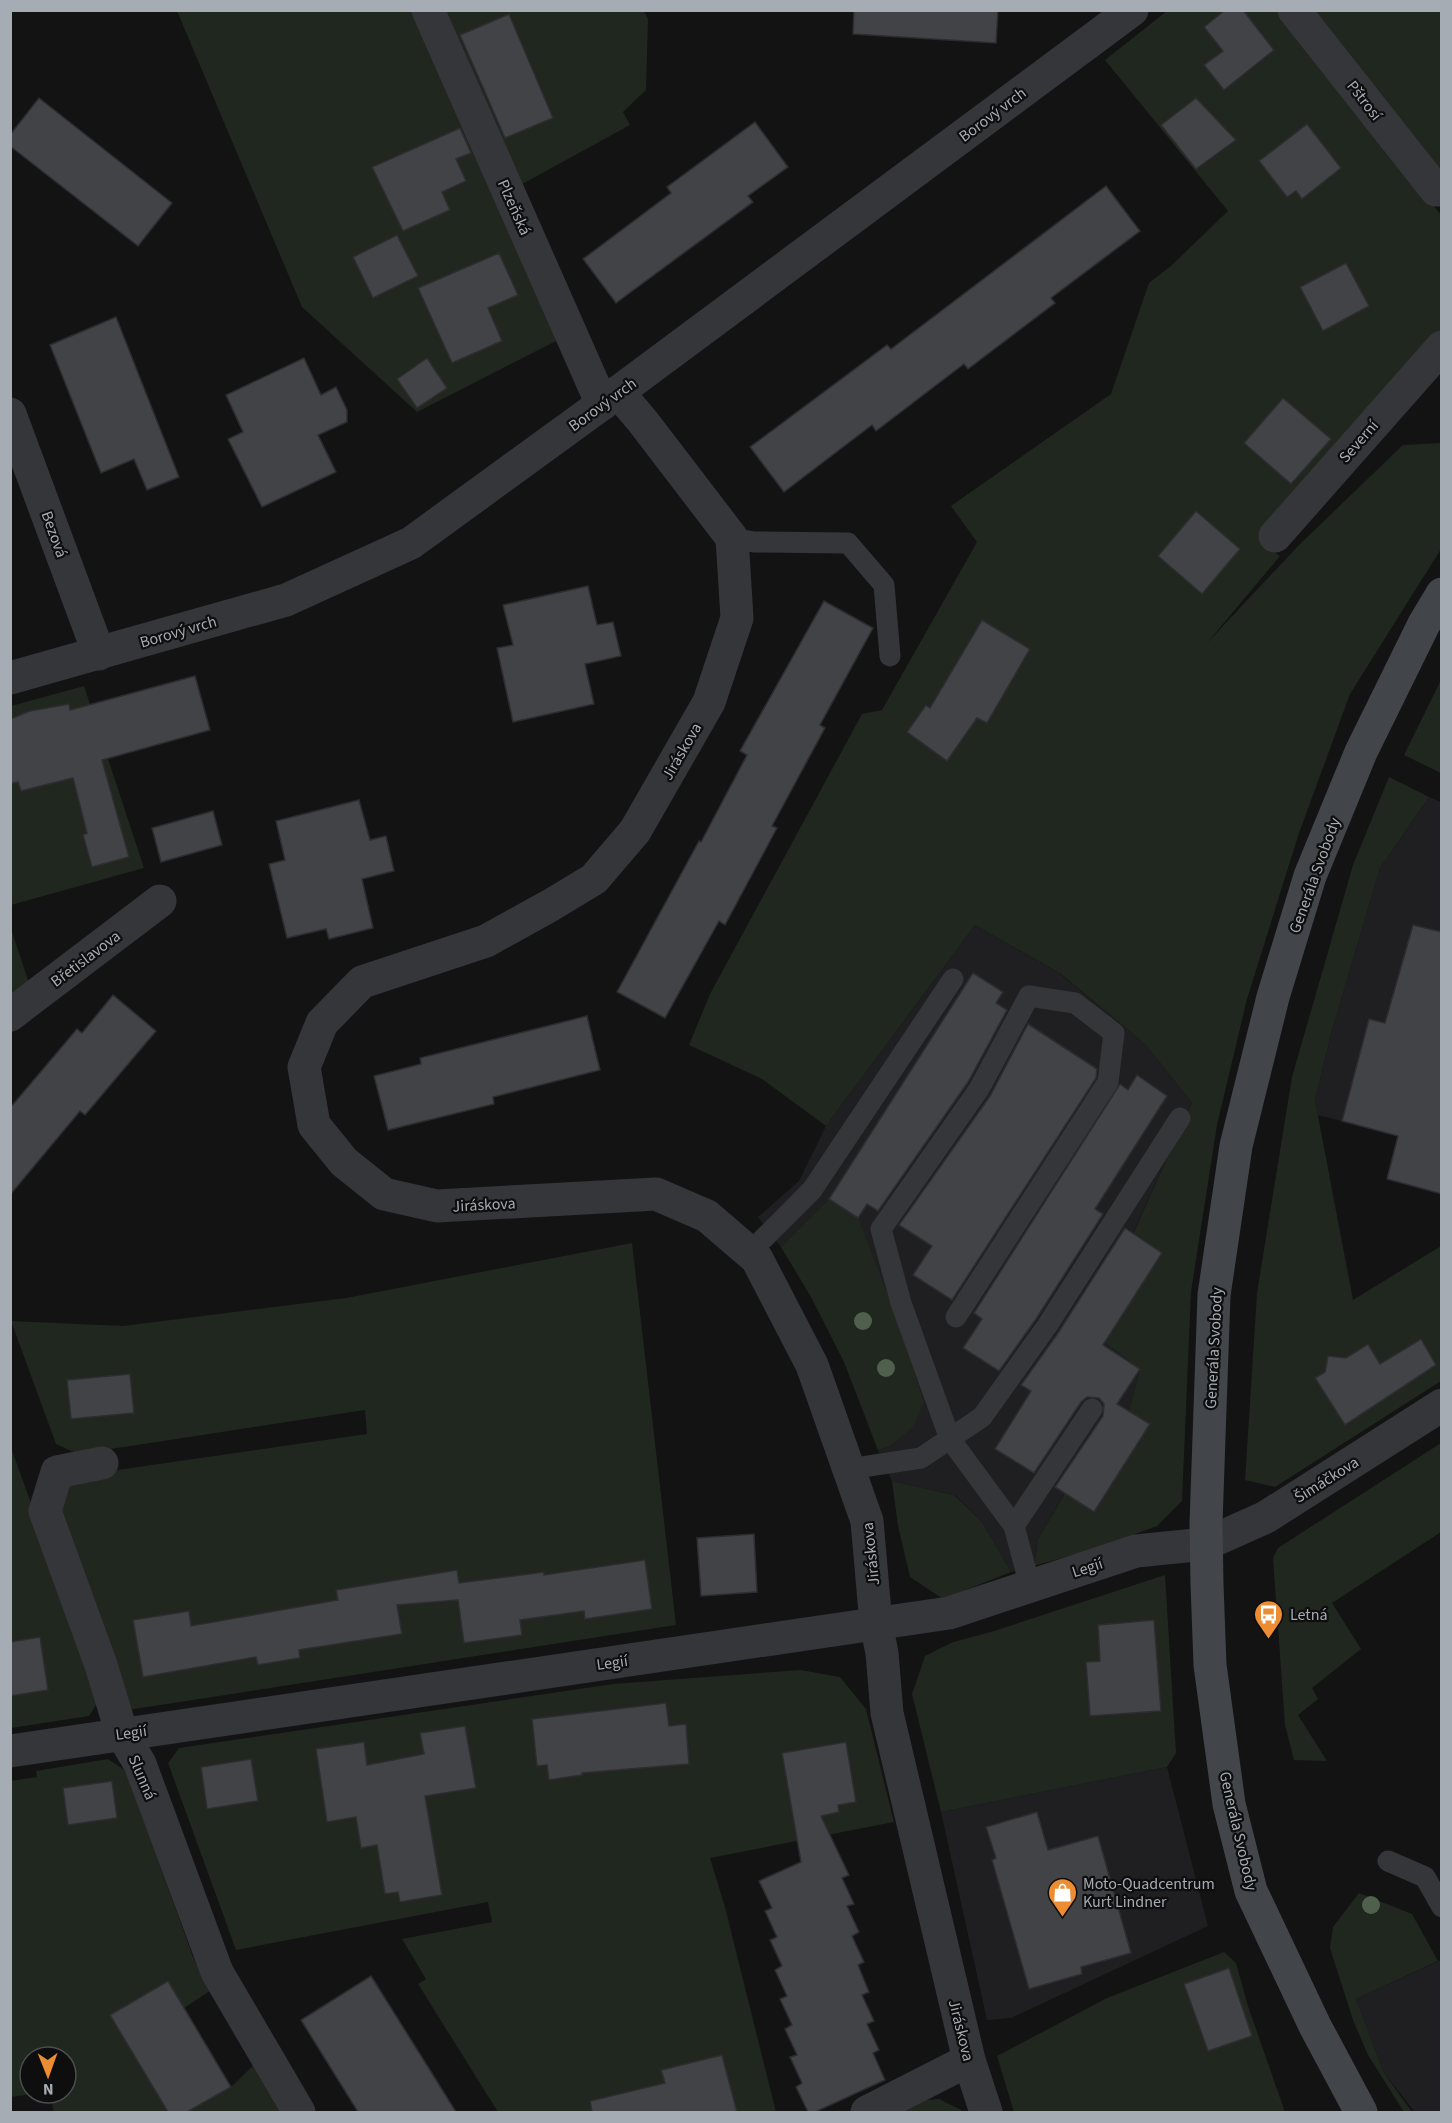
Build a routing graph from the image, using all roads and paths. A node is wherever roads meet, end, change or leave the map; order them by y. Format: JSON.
{"nodes":[{"id":1,"x":428,"y":10,"type":"edge"},
{"id":2,"x":1132,"y":10,"type":"edge"},
{"id":3,"x":1294,"y":10,"type":"edge"},
{"id":4,"x":1436,"y":190,"type":"dead end"},
{"id":5,"x":1442,"y":347,"type":"edge"},
{"id":6,"x":610,"y":398,"type":"junction"},
{"id":7,"x":10,"y":414,"type":"edge"},
{"id":8,"x":1275,"y":536,"type":"dead end"},
{"id":9,"x":732,"y":538,"type":"junction"},
{"id":10,"x":1442,"y":594,"type":"edge"},
{"id":11,"x":99,"y":654,"type":"junction"},
{"id":12,"x":890,"y":656,"type":"dead end"},
{"id":13,"x":10,"y":678,"type":"edge"},
{"id":14,"x":160,"y":901,"type":"dead end"},
{"id":15,"x":953,"y":979,"type":"dead end"},
{"id":16,"x":10,"y":1015,"type":"edge"},
{"id":17,"x":1180,"y":1118,"type":"dead end"},
{"id":18,"x":749,"y":1253,"type":"junction"},
{"id":19,"x":956,"y":1317,"type":"dead end"},
{"id":20,"x":1442,"y":1405,"type":"edge"},
{"id":21,"x":1092,"y":1409,"type":"dead end"},
{"id":22,"x":950,"y":1438,"type":"junction"},
{"id":23,"x":102,"y":1463,"type":"dead end"},
{"id":24,"x":849,"y":1469,"type":"junction"},
{"id":25,"x":1014,"y":1526,"type":"junction"},
{"id":26,"x":1206,"y":1544,"type":"junction"},
{"id":27,"x":1030,"y":1586,"type":"junction"},
{"id":28,"x":876,"y":1623,"type":"junction"},
{"id":29,"x":122,"y":1734,"type":"junction"},
{"id":30,"x":10,"y":1751,"type":"edge"},
{"id":31,"x":1388,"y":1861,"type":"dead end"},
{"id":32,"x":1442,"y":1907,"type":"edge"},
{"id":33,"x":969,"y":2060,"type":"junction"},
{"id":34,"x":299,"y":2112,"type":"edge"},
{"id":35,"x":867,"y":2112,"type":"edge"},
{"id":36,"x":986,"y":2112,"type":"edge"},
{"id":37,"x":1361,"y":2112,"type":"edge"}],
"edges":[{"from":1,"to":6,"type":"street","name":"Plzeňská"},
{"from":2,"to":6,"type":"street","name":"Borový vrch"},
{"from":3,"to":4,"type":"street","name":"Pštrosí"},
{"from":5,"to":8,"type":"street","name":"Severní"},
{"from":6,"to":9,"type":"street"},
{"from":6,"to":11,"type":"street","name":"Borový vrch"},
{"from":7,"to":11,"type":"street","name":"Bezová"},
{"from":9,"to":12,"type":"lane"},
{"from":9,"to":18,"type":"street","name":"Jiráskova"},
{"from":10,"to":26,"type":"main road","name":"Generála Svobody"},
{"from":11,"to":13,"type":"street","name":"Borový vrch"},
{"from":14,"to":16,"type":"street","name":"Břetislavova"},
{"from":15,"to":18,"type":"lane"},
{"from":17,"to":22,"type":"lane"},
{"from":18,"to":24,"type":"street","name":"Jiráskova"},
{"from":19,"to":22,"type":"lane"},
{"from":20,"to":26,"type":"street","name":"Šimáčkova"},
{"from":21,"to":25,"type":"lane"},
{"from":22,"to":24,"type":"lane"},
{"from":22,"to":25,"type":"lane"},
{"from":23,"to":29,"type":"street","name":"Slunná"},
{"from":24,"to":28,"type":"street","name":"Jiráskova"},
{"from":25,"to":27,"type":"lane"},
{"from":26,"to":27,"type":"street","name":"Legií"},
{"from":26,"to":37,"type":"main road","name":"Generála Svobody"},
{"from":27,"to":28,"type":"street","name":"Legií"},
{"from":28,"to":29,"type":"street","name":"Legií"},
{"from":28,"to":33,"type":"street","name":"Jiráskova"},
{"from":29,"to":30,"type":"street","name":"Legií"},
{"from":29,"to":34,"type":"street","name":"Slunná"},
{"from":31,"to":32,"type":"lane"},
{"from":33,"to":35,"type":"street"},
{"from":33,"to":36,"type":"street","name":"Jiráskova"}]}
